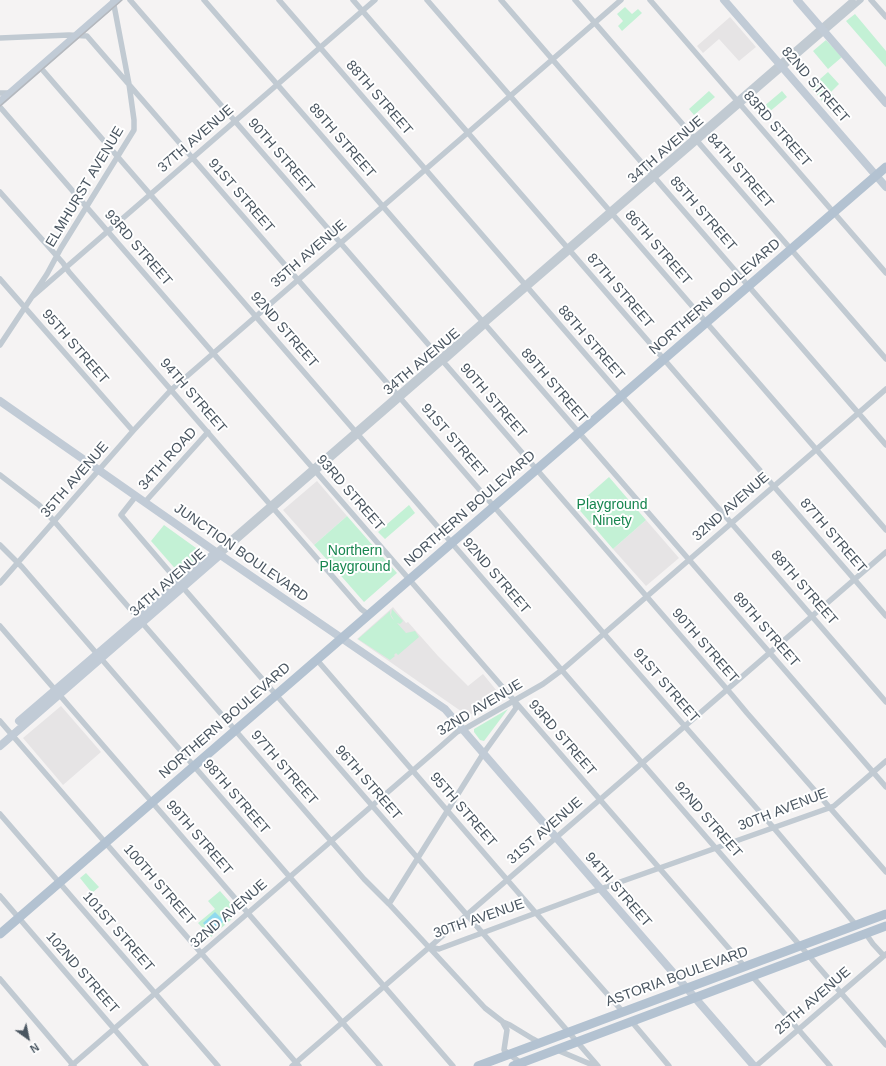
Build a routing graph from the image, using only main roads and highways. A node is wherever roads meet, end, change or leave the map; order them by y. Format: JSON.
{"nodes":[{"id":1,"x":724,"y":0,"type":"edge"},
{"id":2,"x":797,"y":0,"type":"edge"},
{"id":3,"x":115,"y":1,"type":"edge"},
{"id":4,"x":0,"y":102,"type":"edge"},
{"id":5,"x":886,"y":103,"type":"edge"},
{"id":6,"x":886,"y":167,"type":"edge"},
{"id":7,"x":876,"y":176,"type":"junction"},
{"id":8,"x":886,"y":187,"type":"edge"},
{"id":9,"x":0,"y":401,"type":"edge"},
{"id":10,"x":218,"y":553,"type":"junction"},
{"id":11,"x":341,"y":639,"type":"junction"},
{"id":12,"x":462,"y":730,"type":"joint"},
{"id":13,"x":10,"y":733,"type":"junction"},
{"id":14,"x":0,"y":738,"type":"edge"},
{"id":15,"x":0,"y":746,"type":"edge"},
{"id":16,"x":886,"y":914,"type":"edge"},
{"id":17,"x":886,"y":926,"type":"edge"},
{"id":18,"x":0,"y":934,"type":"edge"},
{"id":19,"x":687,"y":988,"type":"junction"},
{"id":20,"x":696,"y":998,"type":"junction"},
{"id":21,"x":520,"y":1065,"type":"edge"},
{"id":22,"x":478,"y":1066,"type":"edge"},
{"id":23,"x":755,"y":1066,"type":"edge"}],
"edges":[{"from":1,"to":7,"type":"main road","name":"82ND STREET"},
{"from":2,"to":5,"type":"main road"},
{"from":3,"to":4,"type":"main road"},
{"from":6,"to":7,"type":"main road","name":"NORTHERN BOULEVARD"},
{"from":7,"to":8,"type":"main road","name":"82ND STREET"},
{"from":7,"to":11,"type":"main road","name":"NORTHERN BOULEVARD"},
{"from":9,"to":10,"type":"main road","name":"JUNCTION BOULEVARD"},
{"from":10,"to":11,"type":"main road","name":"JUNCTION BOULEVARD"},
{"from":10,"to":13,"type":"main road","name":"34TH AVENUE"},
{"from":11,"to":12,"type":"main road","name":"JUNCTION BOULEVARD"},
{"from":11,"to":18,"type":"main road","name":"NORTHERN BOULEVARD"},
{"from":12,"to":19,"type":"main road","name":"94TH STREET"},
{"from":13,"to":14,"type":"main road","name":"34TH AVENUE"},
{"from":13,"to":15,"type":"main road","name":"34TH AVENUE"},
{"from":16,"to":19,"type":"main road","name":"ASTORIA BOULEVARD"},
{"from":17,"to":20,"type":"main road","name":"ASTORIA BOULEVARD"},
{"from":19,"to":20,"type":"main road","name":"94TH STREET"},
{"from":19,"to":22,"type":"main road","name":"ASTORIA BOULEVARD"},
{"from":20,"to":21,"type":"main road","name":"ASTORIA BOULEVARD"},
{"from":20,"to":23,"type":"main road","name":"94TH STREET"}]}
